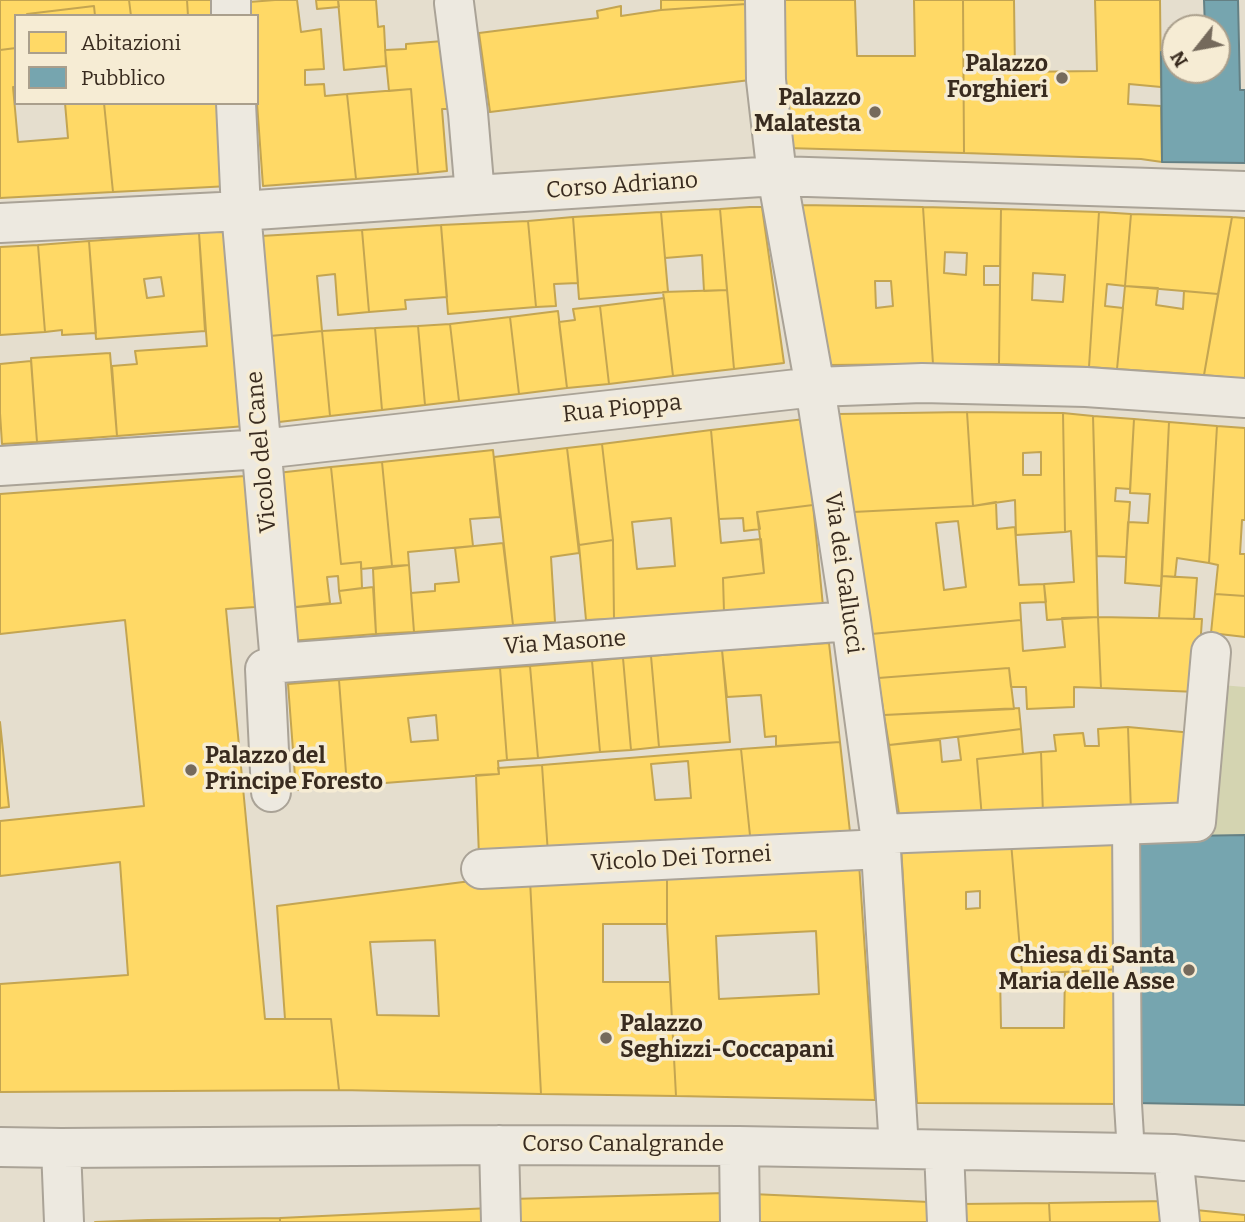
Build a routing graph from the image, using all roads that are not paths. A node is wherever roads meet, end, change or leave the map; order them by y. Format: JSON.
{"nodes":[{"id":1,"x":765,"y":0,"type":"edge"},
{"id":2,"x":454,"y":3,"type":"dead end"},
{"id":3,"x":236,"y":105,"type":"edge"},
{"id":4,"x":777,"y":176,"type":"junction"},
{"id":5,"x":1245,"y":191,"type":"edge"},
{"id":6,"x":475,"y":195,"type":"junction"},
{"id":7,"x":241,"y":211,"type":"junction"},
{"id":8,"x":0,"y":223,"type":"edge"},
{"id":9,"x":815,"y":387,"type":"junction"},
{"id":10,"x":1245,"y":398,"type":"edge"},
{"id":11,"x":262,"y":449,"type":"junction"},
{"id":12,"x":0,"y":466,"type":"edge"},
{"id":13,"x":851,"y":621,"type":"junction"},
{"id":14,"x":1211,"y":652,"type":"dead end"},
{"id":15,"x":280,"y":663,"type":"junction"},
{"id":16,"x":271,"y":792,"type":"dead end"},
{"id":17,"x":1126,"y":824,"type":"junction"},
{"id":18,"x":880,"y":842,"type":"junction"},
{"id":19,"x":481,"y":869,"type":"dead end"},
{"id":20,"x":499,"y":1145,"type":"junction"},
{"id":21,"x":739,"y":1146,"type":"junction"},
{"id":22,"x":0,"y":1147,"type":"edge"},
{"id":23,"x":61,"y":1148,"type":"junction"},
{"id":24,"x":899,"y":1149,"type":"junction"},
{"id":25,"x":944,"y":1150,"type":"junction"},
{"id":26,"x":1131,"y":1153,"type":"junction"},
{"id":27,"x":1173,"y":1154,"type":"junction"},
{"id":28,"x":1245,"y":1161,"type":"edge"},
{"id":29,"x":64,"y":1222,"type":"edge"},
{"id":30,"x":501,"y":1222,"type":"edge"},
{"id":31,"x":740,"y":1222,"type":"edge"},
{"id":32,"x":947,"y":1222,"type":"edge"},
{"id":33,"x":1180,"y":1222,"type":"edge"}],
"edges":[{"from":1,"to":4,"type":"street","name":"Via dei Gallucci"},
{"from":2,"to":6,"type":"street"},
{"from":3,"to":7,"type":"street","name":"Vicolo del Cane"},
{"from":4,"to":5,"type":"street","name":"Corso Adriano"},
{"from":4,"to":6,"type":"street","name":"Corso Adriano"},
{"from":4,"to":9,"type":"street","name":"Via dei Gallucci"},
{"from":6,"to":7,"type":"street","name":"Corso Adriano"},
{"from":7,"to":8,"type":"street","name":"Corso Adriano"},
{"from":7,"to":11,"type":"street","name":"Vicolo del Cane"},
{"from":9,"to":10,"type":"street","name":"Rua Pioppa"},
{"from":9,"to":11,"type":"street","name":"Rua Pioppa"},
{"from":9,"to":13,"type":"street","name":"Via dei Gallucci"},
{"from":11,"to":12,"type":"street","name":"Rua Pioppa"},
{"from":11,"to":15,"type":"street","name":"Vicolo del Cane"},
{"from":13,"to":15,"type":"street","name":"Via Masone"},
{"from":13,"to":18,"type":"street","name":"Via dei Gallucci"},
{"from":14,"to":17,"type":"street","name":"Vicolo Dei Tornei"},
{"from":15,"to":16,"type":"street"},
{"from":17,"to":18,"type":"street","name":"Vicolo Dei Tornei"},
{"from":17,"to":26,"type":"lane"},
{"from":18,"to":19,"type":"street","name":"Vicolo Dei Tornei"},
{"from":18,"to":24,"type":"street","name":"Via dei Gallucci"},
{"from":20,"to":21,"type":"street","name":"Corso Canalgrande"},
{"from":20,"to":23,"type":"street","name":"Corso Canalgrande"},
{"from":20,"to":30,"type":"street"},
{"from":21,"to":24,"type":"street","name":"Corso Canalgrande"},
{"from":21,"to":31,"type":"street"},
{"from":22,"to":23,"type":"street","name":"Corso Canalgrande"},
{"from":23,"to":29,"type":"street"},
{"from":24,"to":25,"type":"street","name":"Corso Canalgrande"},
{"from":25,"to":26,"type":"street","name":"Corso Canalgrande"},
{"from":25,"to":32,"type":"street"},
{"from":26,"to":27,"type":"street","name":"Corso Canalgrande"},
{"from":27,"to":28,"type":"street","name":"Corso Canalgrande"},
{"from":27,"to":33,"type":"street"}]}
